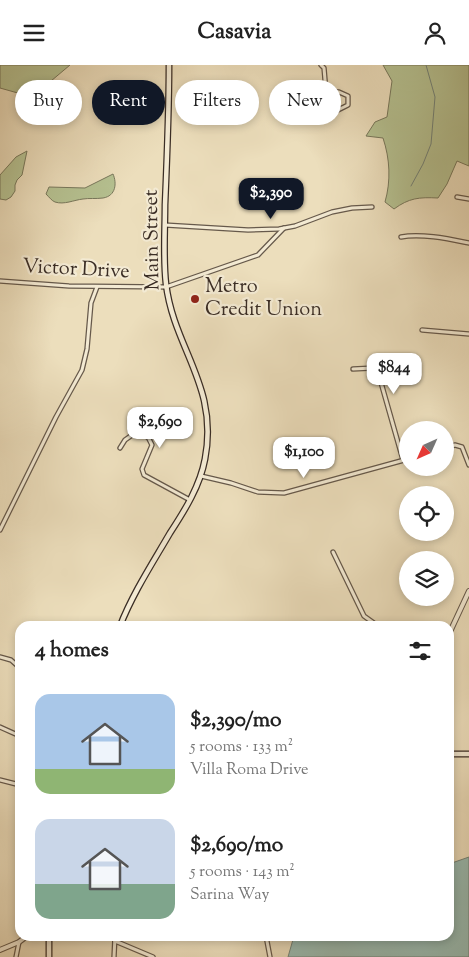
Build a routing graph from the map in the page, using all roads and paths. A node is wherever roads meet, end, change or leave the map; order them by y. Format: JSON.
{"nodes":[{"id":1,"x":169,"y":65,"type":"edge"},
{"id":2,"x":321,"y":65,"type":"edge"},
{"id":3,"x":325,"y":80,"type":"edge"},
{"id":4,"x":326,"y":91,"type":"joint"},
{"id":5,"x":457,"y":197,"type":"dead end"},
{"id":6,"x":469,"y":199,"type":"edge"},
{"id":7,"x":372,"y":207,"type":"dead end"},
{"id":8,"x":165,"y":225,"type":"junction"},
{"id":9,"x":284,"y":228,"type":"junction"},
{"id":10,"x":401,"y":237,"type":"dead end"},
{"id":11,"x":469,"y":243,"type":"edge"},
{"id":12,"x":0,"y":281,"type":"edge"},
{"id":13,"x":97,"y":287,"type":"junction"},
{"id":14,"x":166,"y":287,"type":"junction"},
{"id":15,"x":422,"y":330,"type":"dead end"},
{"id":16,"x":469,"y":334,"type":"edge"},
{"id":17,"x":353,"y":369,"type":"dead end"},
{"id":18,"x":399,"y":440,"type":"edge"},
{"id":19,"x":454,"y":445,"type":"edge"},
{"id":20,"x":120,"y":448,"type":"dead end"},
{"id":21,"x":399,"y":461,"type":"edge"},
{"id":22,"x":469,"y":465,"type":"edge"},
{"id":23,"x":200,"y":476,"type":"junction"},
{"id":24,"x":190,"y":500,"type":"junction"},
{"id":25,"x":0,"y":530,"type":"edge"},
{"id":26,"x":333,"y":552,"type":"dead end"},
{"id":27,"x":469,"y":591,"type":"edge"},
{"id":28,"x":122,"y":621,"type":"edge"},
{"id":29,"x":371,"y":621,"type":"edge"},
{"id":30,"x":454,"y":623,"type":"edge"},
{"id":31,"x":0,"y":657,"type":"edge"},
{"id":32,"x":15,"y":664,"type":"edge"},
{"id":33,"x":0,"y":727,"type":"edge"},
{"id":34,"x":15,"y":734,"type":"edge"},
{"id":35,"x":454,"y":754,"type":"edge"},
{"id":36,"x":469,"y":754,"type":"edge"},
{"id":37,"x":0,"y":780,"type":"edge"},
{"id":38,"x":15,"y":784,"type":"edge"},
{"id":39,"x":48,"y":941,"type":"edge"},
{"id":40,"x":115,"y":941,"type":"joint"},
{"id":41,"x":267,"y":941,"type":"edge"},
{"id":42,"x":19,"y":942,"type":"joint"},
{"id":43,"x":0,"y":950,"type":"edge"},
{"id":44,"x":16,"y":957,"type":"edge"},
{"id":45,"x":49,"y":957,"type":"edge"},
{"id":46,"x":114,"y":957,"type":"edge"},
{"id":47,"x":153,"y":957,"type":"edge"},
{"id":48,"x":270,"y":957,"type":"edge"}],
"edges":[{"from":1,"to":8,"type":"main road","name":"Main Street"},
{"from":2,"to":3,"type":"street"},
{"from":4,"to":4,"type":"street"},
{"from":5,"to":6,"type":"street"},
{"from":7,"to":9,"type":"street"},
{"from":8,"to":9,"type":"street"},
{"from":8,"to":14,"type":"main road","name":"Main Street"},
{"from":9,"to":14,"type":"street","name":"Victor Drive"},
{"from":10,"to":11,"type":"street"},
{"from":12,"to":13,"type":"street","name":"Victor Drive"},
{"from":13,"to":14,"type":"street","name":"Victor Drive"},
{"from":13,"to":25,"type":"street"},
{"from":14,"to":23,"type":"main road","name":"Main Street"},
{"from":15,"to":16,"type":"street"},
{"from":17,"to":18,"type":"street"},
{"from":19,"to":22,"type":"street"},
{"from":20,"to":24,"type":"street"},
{"from":21,"to":23,"type":"street"},
{"from":23,"to":24,"type":"main road","name":"Main Street"},
{"from":24,"to":28,"type":"main road","name":"Main Street"},
{"from":26,"to":29,"type":"street"},
{"from":27,"to":30,"type":"street"},
{"from":31,"to":32,"type":"street"},
{"from":33,"to":34,"type":"street"},
{"from":35,"to":36,"type":"main road"},
{"from":37,"to":38,"type":"street"},
{"from":39,"to":45,"type":"main road"},
{"from":40,"to":46,"type":"street"},
{"from":40,"to":47,"type":"street"},
{"from":41,"to":48,"type":"street"},
{"from":42,"to":43,"type":"street"},
{"from":42,"to":44,"type":"street"}]}
